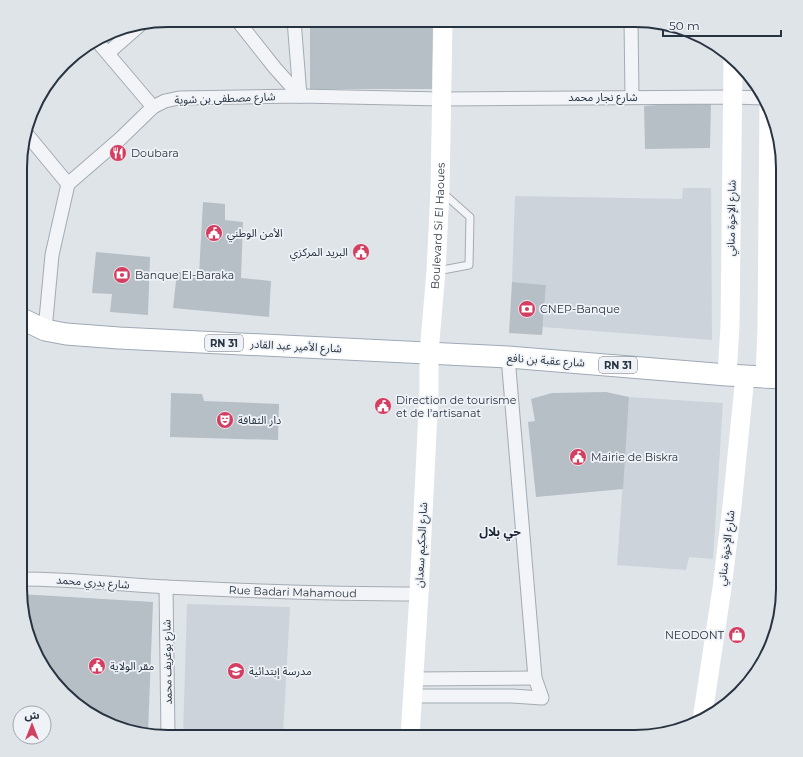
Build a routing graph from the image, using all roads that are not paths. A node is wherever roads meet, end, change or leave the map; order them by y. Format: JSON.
{"nodes":[{"id":1,"x":243,"y":27,"type":"edge"},
{"id":2,"x":295,"y":27,"type":"edge"},
{"id":3,"x":443,"y":27,"type":"edge"},
{"id":4,"x":631,"y":27,"type":"edge"},
{"id":5,"x":132,"y":32,"type":"edge"},
{"id":6,"x":100,"y":44,"type":"edge"},
{"id":7,"x":108,"y":53,"type":"junction"},
{"id":8,"x":733,"y":66,"type":"edge"},
{"id":9,"x":300,"y":96,"type":"junction"},
{"id":10,"x":632,"y":97,"type":"junction"},
{"id":11,"x":733,"y":97,"type":"junction"},
{"id":12,"x":757,"y":98,"type":"edge"},
{"id":13,"x":442,"y":99,"type":"junction"},
{"id":14,"x":153,"y":107,"type":"junction"},
{"id":15,"x":769,"y":122,"type":"edge"},
{"id":16,"x":30,"y":138,"type":"edge"},
{"id":17,"x":68,"y":184,"type":"junction"},
{"id":18,"x":440,"y":190,"type":"junction"},
{"id":19,"x":436,"y":270,"type":"junction"},
{"id":20,"x":27,"y":322,"type":"edge"},
{"id":21,"x":44,"y":330,"type":"junction"},
{"id":22,"x":429,"y":353,"type":"junction"},
{"id":23,"x":508,"y":357,"type":"junction"},
{"id":24,"x":755,"y":377,"type":"edge"},
{"id":25,"x":27,"y":579,"type":"edge"},
{"id":26,"x":166,"y":587,"type":"junction"},
{"id":27,"x":419,"y":594,"type":"junction"},
{"id":28,"x":535,"y":678,"type":"junction"},
{"id":29,"x":413,"y":688,"type":"junction"},
{"id":30,"x":703,"y":713,"type":"edge"},
{"id":31,"x":168,"y":730,"type":"edge"},
{"id":32,"x":410,"y":730,"type":"edge"}],
"edges":[{"from":1,"to":9,"type":"street"},
{"from":2,"to":9,"type":"street"},
{"from":3,"to":13,"type":"street","name":"Boulevard Si El Haoues"},
{"from":4,"to":10,"type":"street"},
{"from":5,"to":7,"type":"street"},
{"from":6,"to":7,"type":"street"},
{"from":7,"to":14,"type":"street"},
{"from":8,"to":11,"type":"street","name":"شارع الإخوة مناني"},
{"from":9,"to":13,"type":"street","name":"شارع مصطفى بن شوية"},
{"from":9,"to":14,"type":"street","name":"شارع مصطفى بن شوية"},
{"from":10,"to":11,"type":"street","name":"شارع نجار محمد"},
{"from":10,"to":13,"type":"street","name":"شارع نجار محمد"},
{"from":11,"to":12,"type":"street","name":"شارع نجار محمد"},
{"from":11,"to":24,"type":"street","name":"شارع الإخوة مناني"},
{"from":13,"to":18,"type":"street","name":"Boulevard Si El Haoues"},
{"from":14,"to":17,"type":"street","name":"شارع مصطفى بن شوية"},
{"from":15,"to":24,"type":"street","name":"شارع الإخوة مناني"},
{"from":16,"to":17,"type":"street"},
{"from":17,"to":21,"type":"street"},
{"from":18,"to":19,"type":"street","name":"Boulevard Si El Haoues"},
{"from":18,"to":19,"type":"lane"},
{"from":19,"to":22,"type":"street","name":"Boulevard Si El Haoues"},
{"from":20,"to":21,"type":"main road","name":"شارع الأمير عبد القادر","number":"RN 31"},
{"from":21,"to":22,"type":"main road","name":"شارع الأمير عبد القادر","number":"RN 31"},
{"from":22,"to":23,"type":"main road","name":"شارع عقبة بن نافع","number":"RN 31"},
{"from":22,"to":27,"type":"street","name":"شارع الحكيم سعدان"},
{"from":23,"to":24,"type":"main road","name":"شارع عقبة بن نافع","number":"RN 31"},
{"from":23,"to":28,"type":"street"},
{"from":24,"to":30,"type":"street","name":"شارع الإخوة مناني"},
{"from":25,"to":26,"type":"street","name":"شارع بدري محمد"},
{"from":26,"to":27,"type":"street","name":"Rue Badari Mahamoud"},
{"from":26,"to":31,"type":"street","name":"شارع بوغريف محمد"},
{"from":27,"to":29,"type":"street","name":"شارع الحكيم سعدان"},
{"from":28,"to":29,"type":"street"},
{"from":28,"to":29,"type":"street"},
{"from":29,"to":32,"type":"street","name":"شارع الحكيم سعدان"}]}
